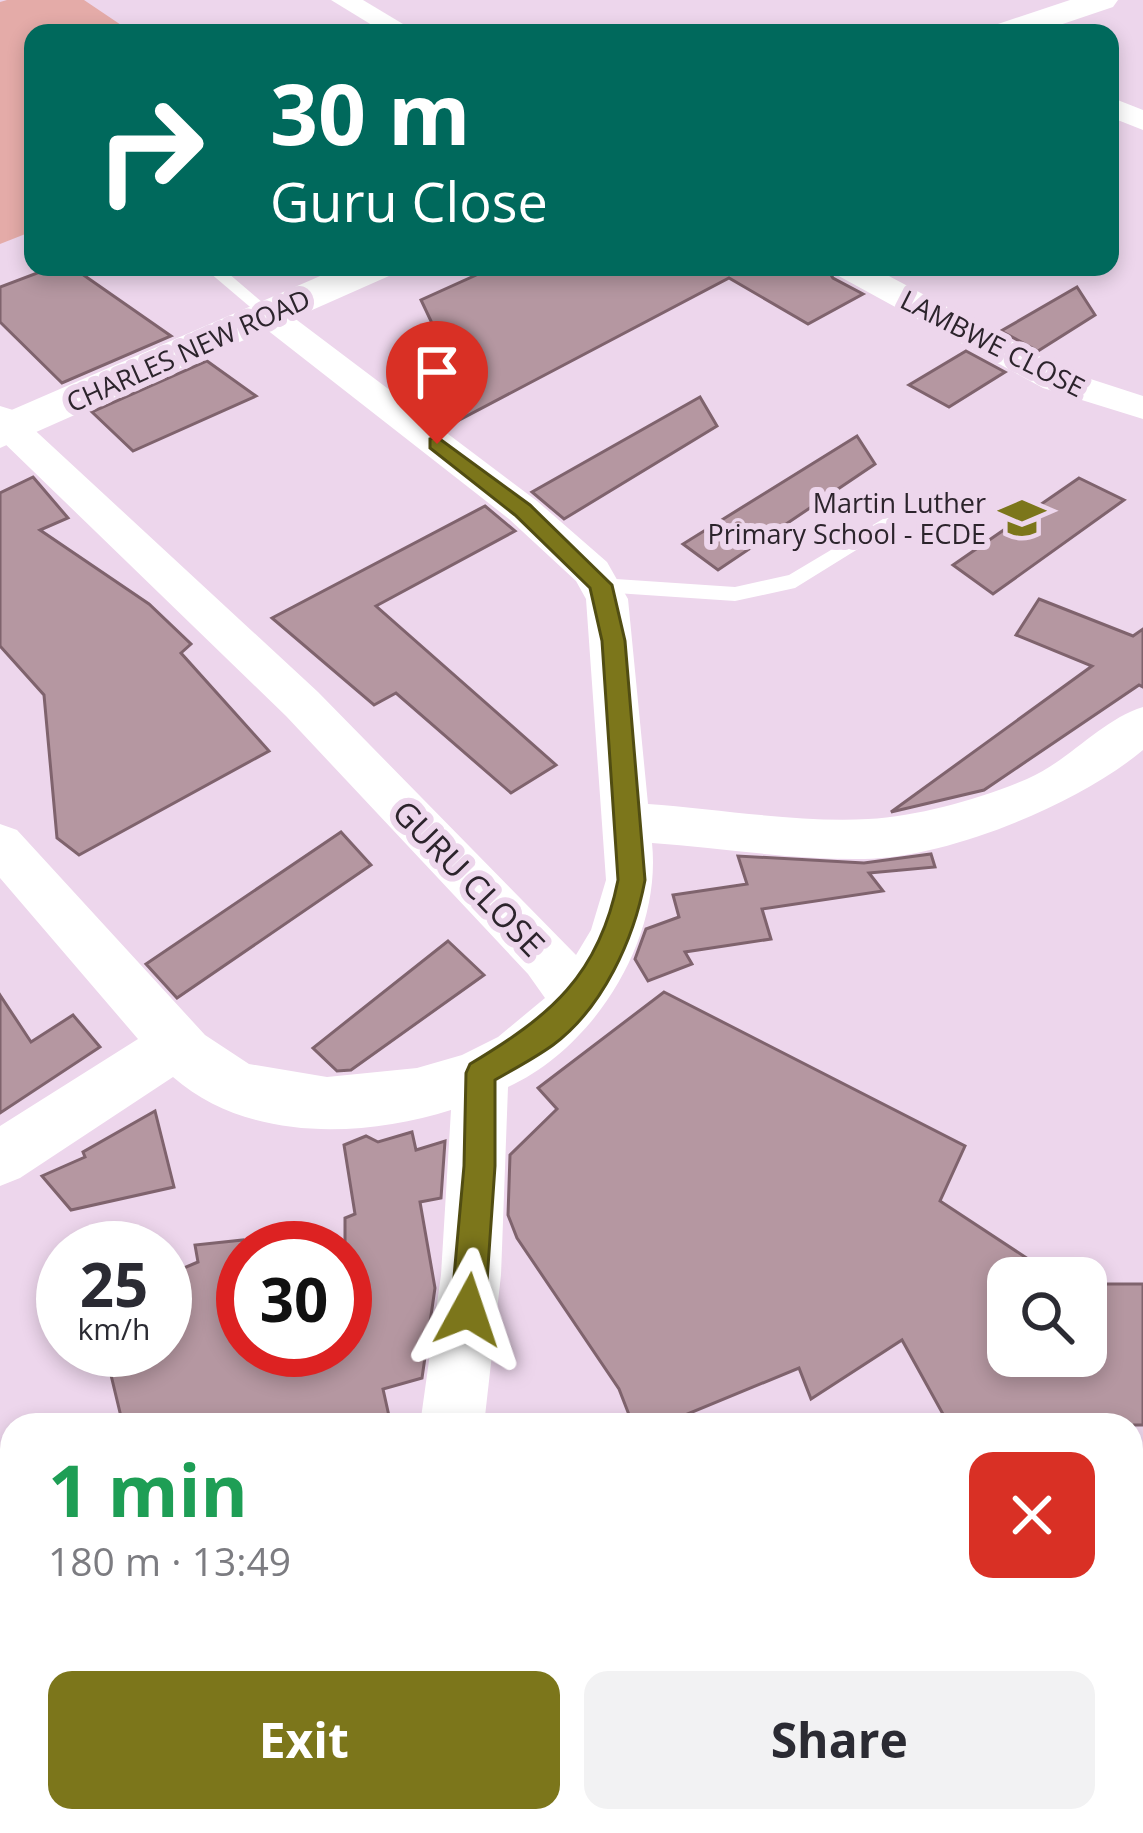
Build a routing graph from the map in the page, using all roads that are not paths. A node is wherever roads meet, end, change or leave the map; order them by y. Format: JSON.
{"nodes":[{"id":1,"x":344,"y":0,"type":"edge"},
{"id":2,"x":1102,"y":0,"type":"edge"},
{"id":3,"x":388,"y":24,"type":"edge"},
{"id":4,"x":1031,"y":24,"type":"edge"},
{"id":5,"x":222,"y":276,"type":"edge"},
{"id":6,"x":355,"y":276,"type":"edge"},
{"id":7,"x":864,"y":276,"type":"edge"},
{"id":8,"x":269,"y":315,"type":"junction"},
{"id":9,"x":1143,"y":408,"type":"edge"},
{"id":10,"x":3,"y":427,"type":"edge"},
{"id":11,"x":888,"y":522,"type":"dead end"},
{"id":12,"x":601,"y":585,"type":"junction"},
{"id":13,"x":1143,"y":724,"type":"edge"},
{"id":14,"x":628,"y":822,"type":"junction"},
{"id":15,"x":0,"y":844,"type":"edge"},
{"id":16,"x":573,"y":1002,"type":"junction"},
{"id":17,"x":178,"y":1043,"type":"junction"},
{"id":18,"x":481,"y":1073,"type":"junction"},
{"id":19,"x":0,"y":1158,"type":"edge"},
{"id":20,"x":454,"y":1413,"type":"edge"}],
"edges":[{"from":1,"to":3,"type":"street"},
{"from":2,"to":4,"type":"street"},
{"from":5,"to":8,"type":"lane"},
{"from":6,"to":8,"type":"street","name":"CHARLES NEW ROAD"},
{"from":7,"to":9,"type":"street","name":"LAMBWE CLOSE"},
{"from":8,"to":10,"type":"street","name":"CHARLES NEW ROAD"},
{"from":8,"to":12,"type":"street"},
{"from":10,"to":16,"type":"street","name":"GURU CLOSE"},
{"from":11,"to":12,"type":"lane"},
{"from":12,"to":14,"type":"street"},
{"from":13,"to":14,"type":"street"},
{"from":14,"to":16,"type":"street"},
{"from":15,"to":17,"type":"street"},
{"from":16,"to":18,"type":"street"},
{"from":17,"to":18,"type":"street"},
{"from":17,"to":19,"type":"street"},
{"from":18,"to":20,"type":"street"}]}
